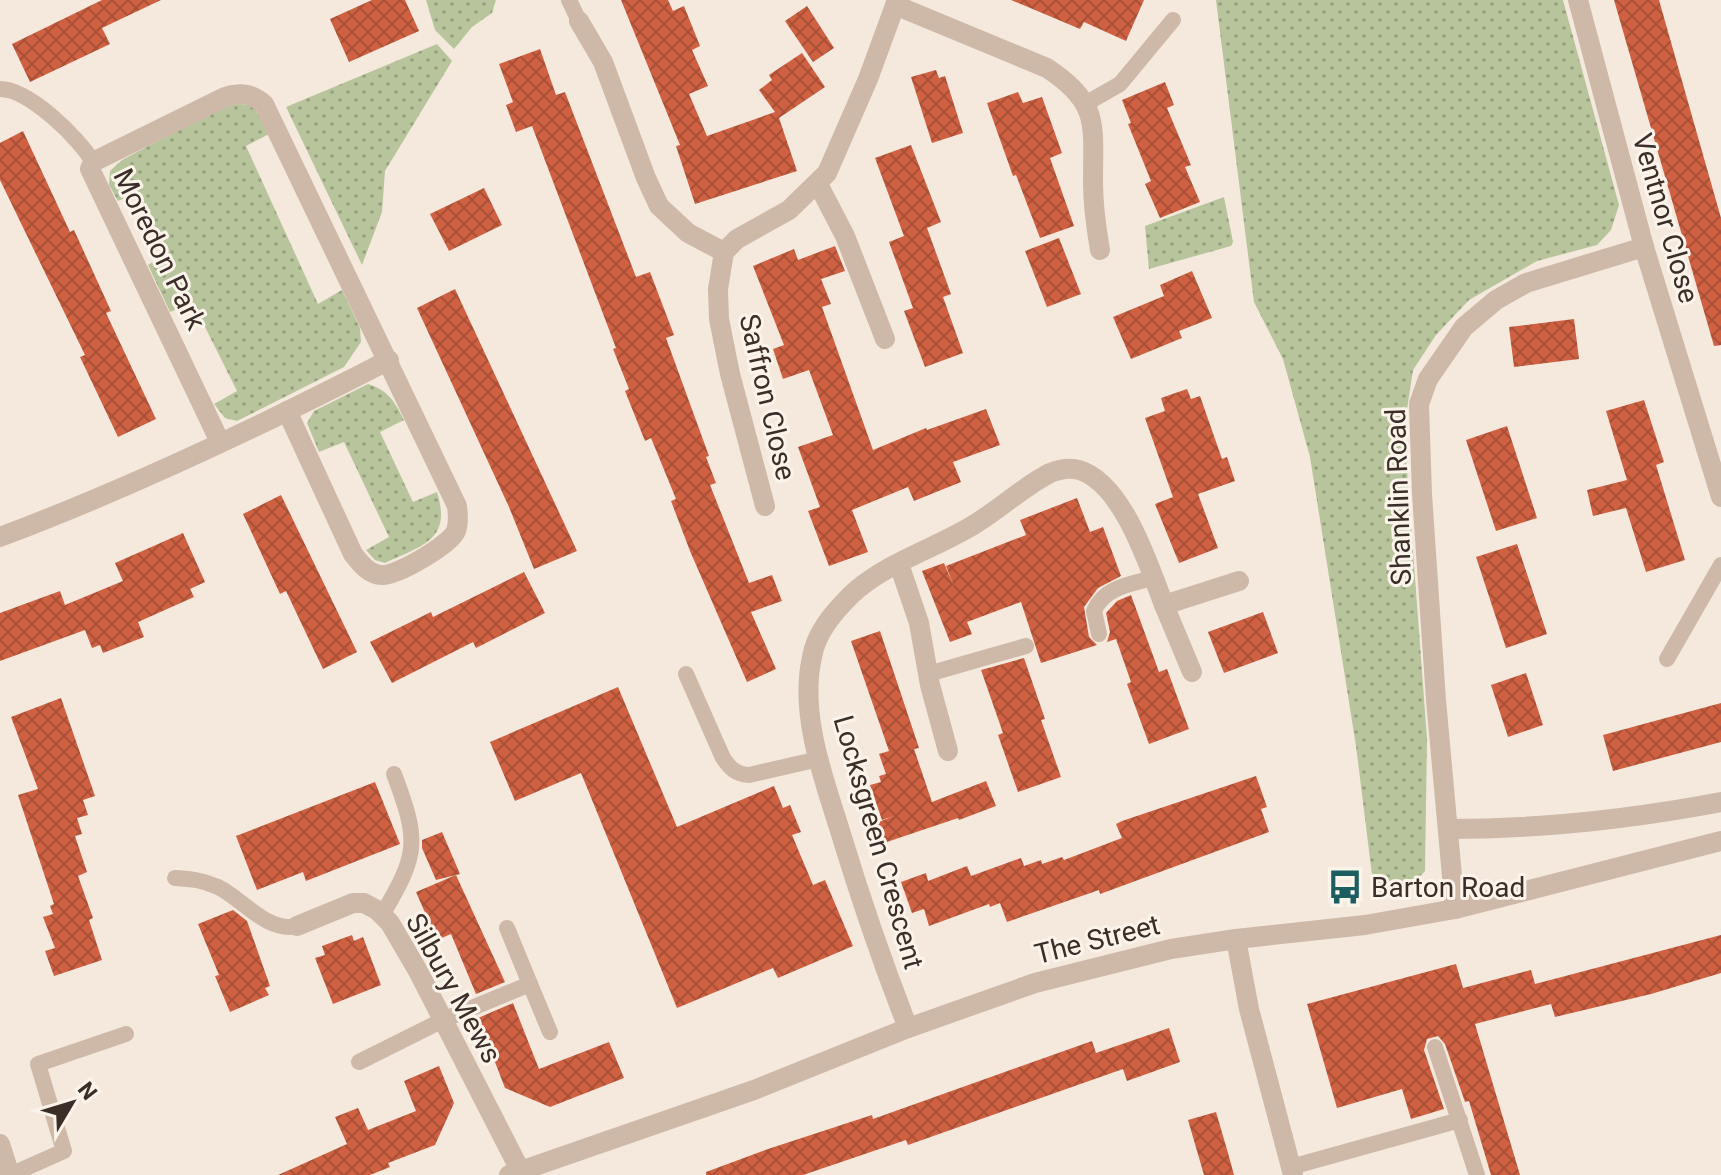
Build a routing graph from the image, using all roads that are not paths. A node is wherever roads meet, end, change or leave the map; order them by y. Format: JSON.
{"nodes":[{"id":1,"x":569,"y":0,"type":"edge"},
{"id":2,"x":1578,"y":0,"type":"edge"},
{"id":3,"x":896,"y":2,"type":"edge"},
{"id":4,"x":1173,"y":20,"type":"dead end"},
{"id":5,"x":579,"y":21,"type":"joint"},
{"id":6,"x":0,"y":89,"type":"edge"},
{"id":7,"x":1085,"y":104,"type":"junction"},
{"id":8,"x":93,"y":162,"type":"junction"},
{"id":9,"x":818,"y":184,"type":"junction"},
{"id":10,"x":1644,"y":247,"type":"junction"},
{"id":11,"x":1100,"y":250,"type":"dead end"},
{"id":12,"x":724,"y":252,"type":"junction"},
{"id":13,"x":885,"y":339,"type":"dead end"},
{"id":14,"x":389,"y":360,"type":"junction"},
{"id":15,"x":287,"y":411,"type":"junction"},
{"id":16,"x":220,"y":442,"type":"junction"},
{"id":17,"x":1721,"y":497,"type":"edge"},
{"id":18,"x":765,"y":506,"type":"dead end"},
{"id":19,"x":0,"y":537,"type":"edge"},
{"id":20,"x":899,"y":564,"type":"junction"},
{"id":21,"x":1721,"y":565,"type":"edge"},
{"id":22,"x":1153,"y":578,"type":"junction"},
{"id":23,"x":1239,"y":581,"type":"dead end"},
{"id":24,"x":1164,"y":605,"type":"junction"},
{"id":25,"x":1099,"y":634,"type":"dead end"},
{"id":26,"x":1026,"y":646,"type":"dead end"},
{"id":27,"x":1667,"y":659,"type":"dead end"},
{"id":28,"x":1192,"y":672,"type":"dead end"},
{"id":29,"x":686,"y":674,"type":"dead end"},
{"id":30,"x":928,"y":674,"type":"junction"},
{"id":31,"x":948,"y":751,"type":"dead end"},
{"id":32,"x":819,"y":759,"type":"junction"},
{"id":33,"x":394,"y":774,"type":"dead end"},
{"id":34,"x":1721,"y":802,"type":"edge"},
{"id":35,"x":1449,"y":829,"type":"junction"},
{"id":36,"x":1721,"y":841,"type":"edge"},
{"id":37,"x":175,"y":878,"type":"dead end"},
{"id":38,"x":1455,"y":909,"type":"junction"},
{"id":39,"x":382,"y":915,"type":"junction"},
{"id":40,"x":297,"y":926,"type":"joint"},
{"id":41,"x":507,"y":928,"type":"dead end"},
{"id":42,"x":1236,"y":939,"type":"junction"},
{"id":43,"x":530,"y":984,"type":"junction"},
{"id":44,"x":443,"y":1020,"type":"junction"},
{"id":45,"x":908,"y":1028,"type":"junction"},
{"id":46,"x":550,"y":1032,"type":"dead end"},
{"id":47,"x":126,"y":1034,"type":"dead end"},
{"id":48,"x":1435,"y":1047,"type":"dead end"},
{"id":49,"x":359,"y":1062,"type":"dead end"},
{"id":50,"x":1460,"y":1120,"type":"junction"},
{"id":51,"x":0,"y":1144,"type":"edge"},
{"id":52,"x":1292,"y":1171,"type":"edge"},
{"id":53,"x":514,"y":1173,"type":"edge"},
{"id":54,"x":10,"y":1175,"type":"edge"},
{"id":55,"x":1477,"y":1175,"type":"edge"}],
"edges":[{"from":1,"to":5,"type":"lane"},
{"from":2,"to":10,"type":"street","name":"Ventnor Close"},
{"from":3,"to":7,"type":"street"},
{"from":3,"to":9,"type":"street"},
{"from":4,"to":7,"type":"lane"},
{"from":5,"to":12,"type":"street"},
{"from":6,"to":8,"type":"lane"},
{"from":7,"to":11,"type":"street"},
{"from":8,"to":14,"type":"street","name":"Moredon Park"},
{"from":8,"to":16,"type":"street","name":"Moredon Park"},
{"from":9,"to":12,"type":"street"},
{"from":9,"to":13,"type":"street"},
{"from":10,"to":17,"type":"street","name":"Ventnor Close"},
{"from":10,"to":35,"type":"street","name":"Shanklin Road"},
{"from":12,"to":18,"type":"street","name":"Saffron Close"},
{"from":14,"to":15,"type":"street"},
{"from":14,"to":15,"type":"street","name":"Moredon Park"},
{"from":15,"to":16,"type":"street"},
{"from":16,"to":19,"type":"street"},
{"from":20,"to":22,"type":"street","name":"Locksgreen Crescent"},
{"from":20,"to":30,"type":"street"},
{"from":20,"to":32,"type":"street","name":"Locksgreen Crescent"},
{"from":21,"to":27,"type":"lane"},
{"from":22,"to":24,"type":"street","name":"Locksgreen Crescent"},
{"from":22,"to":25,"type":"lane"},
{"from":23,"to":24,"type":"street"},
{"from":24,"to":28,"type":"street","name":"Locksgreen Crescent"},
{"from":26,"to":30,"type":"lane"},
{"from":29,"to":32,"type":"lane"},
{"from":30,"to":31,"type":"street"},
{"from":32,"to":45,"type":"street","name":"Locksgreen Crescent"},
{"from":33,"to":39,"type":"lane"},
{"from":34,"to":35,"type":"street"},
{"from":35,"to":38,"type":"street","name":"Shanklin Road"},
{"from":36,"to":38,"type":"street","name":"The Street"},
{"from":37,"to":40,"type":"lane"},
{"from":38,"to":42,"type":"street","name":"The Street"},
{"from":39,"to":40,"type":"street","name":"Silbury Mews"},
{"from":39,"to":44,"type":"street","name":"Silbury Mews"},
{"from":41,"to":43,"type":"lane"},
{"from":42,"to":45,"type":"street","name":"The Street"},
{"from":42,"to":52,"type":"street"},
{"from":43,"to":44,"type":"lane"},
{"from":43,"to":46,"type":"lane"},
{"from":44,"to":49,"type":"lane"},
{"from":44,"to":53,"type":"street","name":"Silbury Mews"},
{"from":45,"to":53,"type":"street","name":"The Street"},
{"from":47,"to":54,"type":"lane"},
{"from":48,"to":50,"type":"lane"},
{"from":50,"to":52,"type":"lane"},
{"from":50,"to":55,"type":"lane"},
{"from":51,"to":54,"type":"street"}]}
